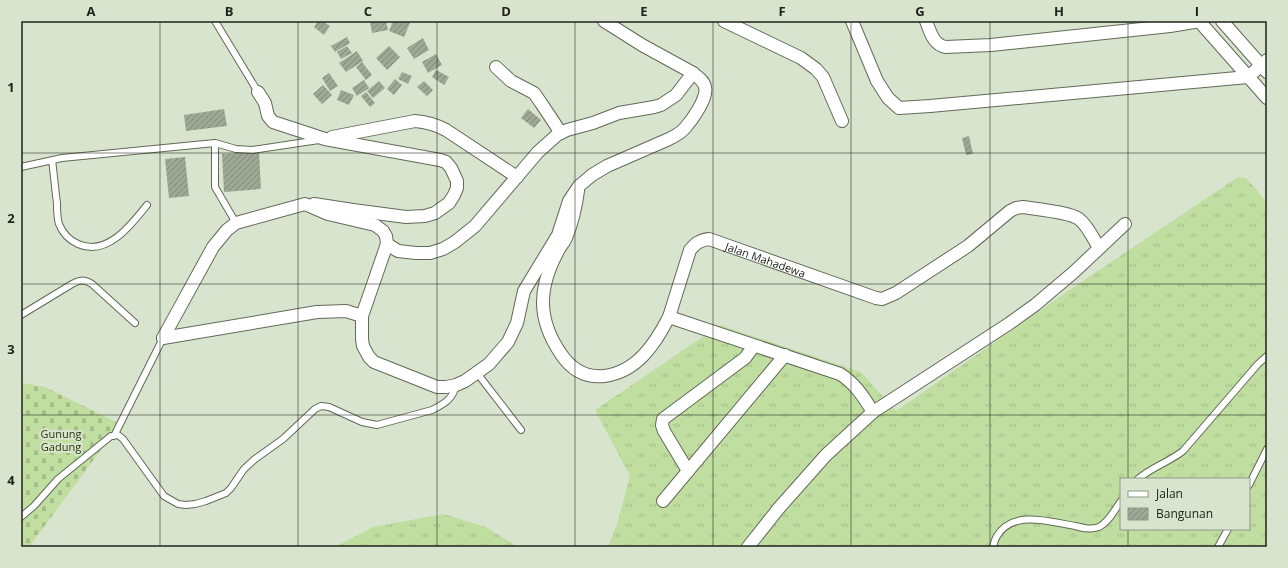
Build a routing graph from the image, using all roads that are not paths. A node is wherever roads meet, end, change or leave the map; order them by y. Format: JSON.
{"nodes":[{"id":1,"x":215,"y":21,"type":"edge"},
{"id":2,"x":604,"y":21,"type":"edge"},
{"id":3,"x":724,"y":21,"type":"edge"},
{"id":4,"x":852,"y":21,"type":"edge"},
{"id":5,"x":926,"y":21,"type":"edge"},
{"id":6,"x":1199,"y":21,"type":"edge"},
{"id":7,"x":1222,"y":21,"type":"edge"},
{"id":8,"x":1115,"y":26,"type":"edge"},
{"id":9,"x":496,"y":67,"type":"dead end"},
{"id":10,"x":1266,"y":68,"type":"edge"},
{"id":11,"x":693,"y":73,"type":"junction"},
{"id":12,"x":1248,"y":77,"type":"junction"},
{"id":13,"x":258,"y":92,"type":"joint"},
{"id":14,"x":1267,"y":98,"type":"edge"},
{"id":15,"x":842,"y":121,"type":"dead end"},
{"id":16,"x":561,"y":133,"type":"junction"},
{"id":17,"x":325,"y":139,"type":"junction"},
{"id":18,"x":215,"y":143,"type":"junction"},
{"id":19,"x":52,"y":160,"type":"junction"},
{"id":20,"x":21,"y":167,"type":"edge"},
{"id":21,"x":517,"y":177,"type":"junction"},
{"id":22,"x":579,"y":186,"type":"junction"},
{"id":23,"x":305,"y":204,"type":"junction"},
{"id":24,"x":147,"y":205,"type":"dead end"},
{"id":25,"x":236,"y":223,"type":"junction"},
{"id":26,"x":1125,"y":224,"type":"dead end"},
{"id":27,"x":387,"y":244,"type":"junction"},
{"id":28,"x":1098,"y":248,"type":"junction"},
{"id":29,"x":21,"y":315,"type":"edge"},
{"id":30,"x":362,"y":316,"type":"junction"},
{"id":31,"x":669,"y":317,"type":"junction"},
{"id":32,"x":135,"y":323,"type":"dead end"},
{"id":33,"x":163,"y":338,"type":"junction"},
{"id":34,"x":754,"y":346,"type":"junction"},
{"id":35,"x":785,"y":355,"type":"junction"},
{"id":36,"x":1267,"y":356,"type":"edge"},
{"id":37,"x":477,"y":373,"type":"junction"},
{"id":38,"x":456,"y":385,"type":"junction"},
{"id":39,"x":873,"y":412,"type":"junction"},
{"id":40,"x":521,"y":430,"type":"dead end"},
{"id":41,"x":114,"y":436,"type":"junction"},
{"id":42,"x":1267,"y":449,"type":"edge"},
{"id":43,"x":688,"y":471,"type":"junction"},
{"id":44,"x":1139,"y":478,"type":"edge"},
{"id":45,"x":1250,"y":483,"type":"edge"},
{"id":46,"x":663,"y":500,"type":"dead end"},
{"id":47,"x":1120,"y":502,"type":"edge"},
{"id":48,"x":21,"y":517,"type":"edge"},
{"id":49,"x":1227,"y":530,"type":"edge"},
{"id":50,"x":748,"y":547,"type":"edge"},
{"id":51,"x":993,"y":547,"type":"edge"},
{"id":52,"x":1218,"y":547,"type":"edge"}],
"edges":[{"from":1,"to":13,"type":"lane"},
{"from":2,"to":11,"type":"street"},
{"from":3,"to":15,"type":"street"},
{"from":4,"to":12,"type":"street"},
{"from":5,"to":8,"type":"street"},
{"from":6,"to":8,"type":"street"},
{"from":6,"to":12,"type":"street"},
{"from":7,"to":10,"type":"street"},
{"from":9,"to":16,"type":"street"},
{"from":10,"to":12,"type":"street"},
{"from":11,"to":16,"type":"street"},
{"from":11,"to":22,"type":"street"},
{"from":12,"to":14,"type":"street"},
{"from":13,"to":17,"type":"street"},
{"from":16,"to":21,"type":"street"},
{"from":17,"to":18,"type":"lane"},
{"from":17,"to":21,"type":"street"},
{"from":17,"to":23,"type":"street"},
{"from":18,"to":19,"type":"lane"},
{"from":18,"to":25,"type":"lane"},
{"from":19,"to":20,"type":"lane"},
{"from":19,"to":24,"type":"lane"},
{"from":21,"to":27,"type":"street"},
{"from":22,"to":31,"type":"street"},
{"from":22,"to":37,"type":"street"},
{"from":23,"to":25,"type":"street"},
{"from":23,"to":27,"type":"street"},
{"from":25,"to":33,"type":"street"},
{"from":26,"to":28,"type":"street"},
{"from":27,"to":30,"type":"street"},
{"from":28,"to":31,"type":"street","name":"Jalan Mahadewa"},
{"from":28,"to":39,"type":"street"},
{"from":29,"to":32,"type":"lane"},
{"from":30,"to":33,"type":"street"},
{"from":30,"to":38,"type":"street"},
{"from":31,"to":34,"type":"street"},
{"from":33,"to":41,"type":"lane"},
{"from":34,"to":35,"type":"street"},
{"from":34,"to":43,"type":"street"},
{"from":35,"to":39,"type":"street"},
{"from":35,"to":43,"type":"street"},
{"from":36,"to":44,"type":"lane"},
{"from":37,"to":38,"type":"street"},
{"from":37,"to":40,"type":"lane"},
{"from":38,"to":41,"type":"lane"},
{"from":39,"to":50,"type":"street"},
{"from":41,"to":48,"type":"lane"},
{"from":42,"to":45,"type":"lane"},
{"from":43,"to":46,"type":"street"},
{"from":47,"to":51,"type":"lane"},
{"from":49,"to":52,"type":"lane"}]}
